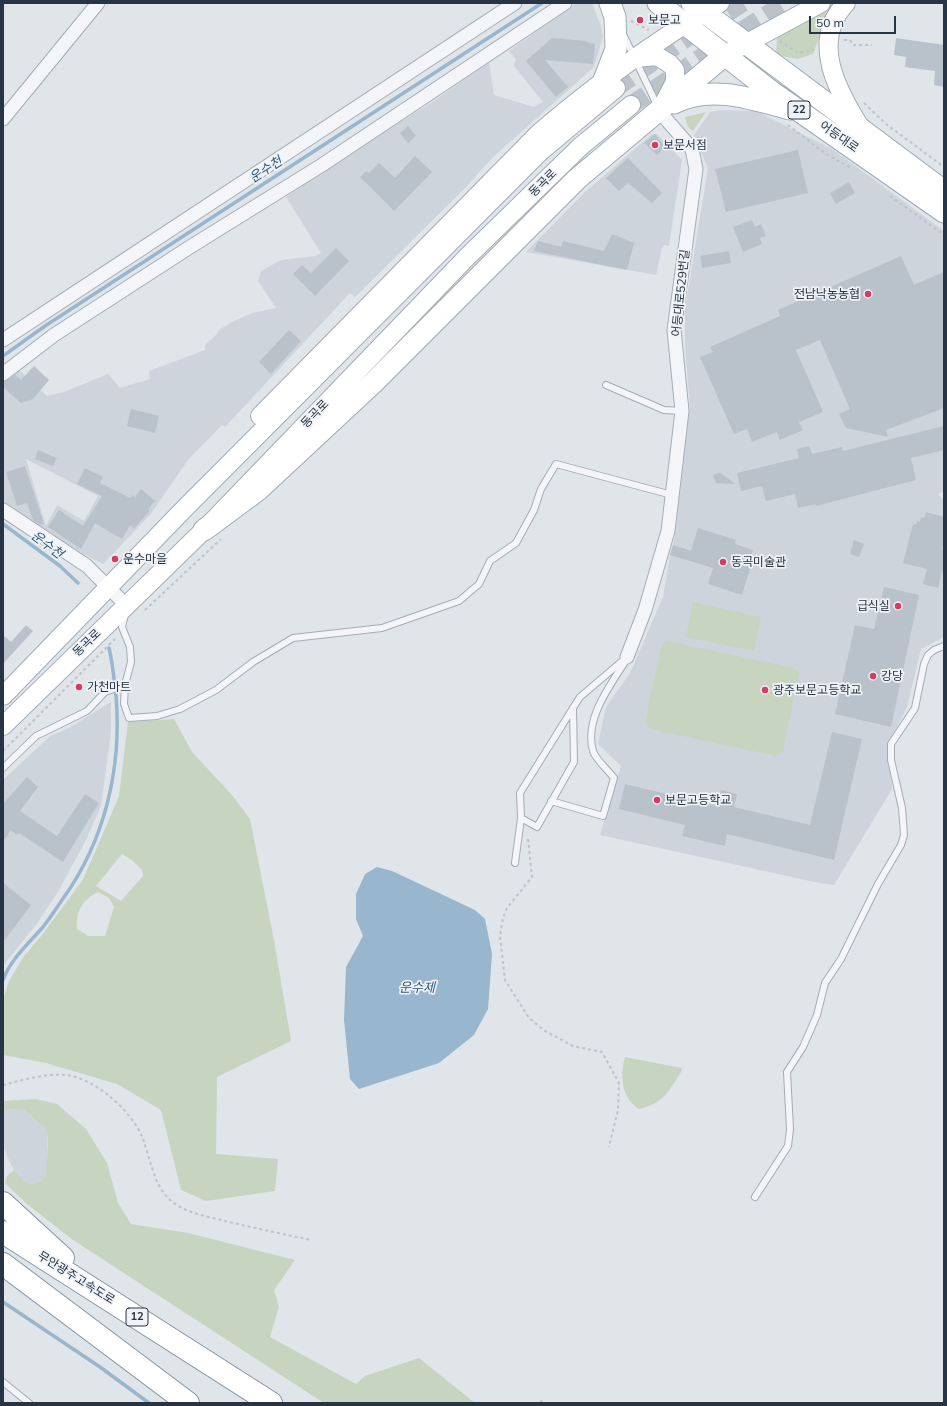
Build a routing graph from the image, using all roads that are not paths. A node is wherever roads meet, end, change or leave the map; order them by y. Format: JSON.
{"nodes":[{"id":1,"x":98,"y":3,"type":"edge"},
{"id":2,"x":515,"y":3,"type":"edge"},
{"id":3,"x":565,"y":3,"type":"edge"},
{"id":4,"x":658,"y":3,"type":"edge"},
{"id":5,"x":787,"y":3,"type":"edge"},
{"id":6,"x":846,"y":3,"type":"edge"},
{"id":7,"x":705,"y":6,"type":"edge"},
{"id":8,"x":814,"y":6,"type":"edge"},
{"id":9,"x":618,"y":13,"type":"edge"},
{"id":10,"x":684,"y":24,"type":"junction"},
{"id":11,"x":745,"y":43,"type":"junction"},
{"id":12,"x":725,"y":55,"type":"junction"},
{"id":13,"x":634,"y":58,"type":"junction"},
{"id":14,"x":610,"y":84,"type":"junction"},
{"id":15,"x":631,"y":105,"type":"tunnel mouth"},
{"id":16,"x":659,"y":111,"type":"junction"},
{"id":17,"x":802,"y":112,"type":"junction"},
{"id":18,"x":3,"y":119,"type":"edge"},
{"id":19,"x":863,"y":131,"type":"junction"},
{"id":20,"x":944,"y":191,"type":"edge"},
{"id":21,"x":944,"y":212,"type":"edge"},
{"id":22,"x":3,"y":340,"type":"edge"},
{"id":23,"x":3,"y":374,"type":"edge"},
{"id":24,"x":606,"y":385,"type":"dead end"},
{"id":25,"x":682,"y":411,"type":"junction"},
{"id":26,"x":672,"y":495,"type":"junction"},
{"id":27,"x":3,"y":510,"type":"edge"},
{"id":28,"x":204,"y":530,"type":"junction"},
{"id":29,"x":108,"y":588,"type":"junction"},
{"id":30,"x":127,"y":606,"type":"junction"},
{"id":31,"x":944,"y":646,"type":"edge"},
{"id":32,"x":627,"y":657,"type":"junction"},
{"id":33,"x":123,"y":687,"type":"junction"},
{"id":34,"x":3,"y":696,"type":"edge"},
{"id":35,"x":573,"y":708,"type":"junction"},
{"id":36,"x":17,"y":712,"type":"junction"},
{"id":37,"x":3,"y":726,"type":"edge"},
{"id":38,"x":3,"y":730,"type":"edge"},
{"id":39,"x":3,"y":768,"type":"edge"},
{"id":40,"x":552,"y":801,"type":"junction"},
{"id":41,"x":523,"y":819,"type":"junction"},
{"id":42,"x":514,"y":864,"type":"dead end"},
{"id":43,"x":755,"y":1197,"type":"dead end"},
{"id":44,"x":3,"y":1203,"type":"edge"},
{"id":45,"x":3,"y":1232,"type":"edge"},
{"id":46,"x":3,"y":1264,"type":"edge"},
{"id":47,"x":3,"y":1282,"type":"edge"},
{"id":48,"x":105,"y":1296,"type":"junction"},
{"id":49,"x":90,"y":1328,"type":"junction"},
{"id":50,"x":3,"y":1382,"type":"edge"},
{"id":51,"x":29,"y":1403,"type":"edge"},
{"id":52,"x":188,"y":1403,"type":"edge"},
{"id":53,"x":271,"y":1403,"type":"edge"}],
"edges":[{"from":1,"to":18,"type":"street"},
{"from":2,"to":22,"type":"street"},
{"from":3,"to":23,"type":"street"},
{"from":4,"to":10,"type":"main road","name":"어등대로","number":"22"},
{"from":5,"to":8,"type":"main road"},
{"from":6,"to":19,"type":"main road"},
{"from":7,"to":10,"type":"main road","name":"동곡로"},
{"from":7,"to":11,"type":"main road","name":"어등대로","number":"22"},
{"from":8,"to":11,"type":"main road"},
{"from":9,"to":13,"type":"lane","name":"어등대로529번길"},
{"from":9,"to":14,"type":"main road"},
{"from":10,"to":12,"type":"main road","name":"어등대로","number":"22"},
{"from":10,"to":13,"type":"main road","name":"동곡로"},
{"from":11,"to":12,"type":"main road"},
{"from":11,"to":19,"type":"main road","name":"어등대로","number":"22"},
{"from":12,"to":16,"type":"main road"},
{"from":12,"to":17,"type":"main road","name":"어등대로","number":"22"},
{"from":13,"to":14,"type":"main road","name":"동곡로"},
{"from":13,"to":16,"type":"lane","name":"어등대로529번길"},
{"from":13,"to":16,"type":"main road"},
{"from":14,"to":29,"type":"main road","name":"동곡로"},
{"from":15,"to":28,"type":"main road","name":"동곡로"},
{"from":16,"to":17,"type":"main road"},
{"from":16,"to":25,"type":"street","name":"어등대로529번길"},
{"from":16,"to":28,"type":"main road"},
{"from":17,"to":21,"type":"main road","name":"어등대로","number":"22"},
{"from":19,"to":20,"type":"main road","name":"어등대로","number":"22"},
{"from":24,"to":25,"type":"lane"},
{"from":25,"to":26,"type":"street","name":"어등대로529번길"},
{"from":26,"to":32,"type":"street","name":"어등대로529번길"},
{"from":26,"to":33,"type":"lane"},
{"from":27,"to":29,"type":"street"},
{"from":28,"to":30,"type":"main road","name":"동곡로"},
{"from":29,"to":30,"type":"street"},
{"from":29,"to":34,"type":"main road","name":"동곡로"},
{"from":30,"to":33,"type":"lane"},
{"from":30,"to":36,"type":"main road","name":"동곡로"},
{"from":31,"to":43,"type":"lane"},
{"from":32,"to":35,"type":"lane"},
{"from":32,"to":40,"type":"lane"},
{"from":33,"to":39,"type":"lane"},
{"from":35,"to":40,"type":"lane"},
{"from":35,"to":41,"type":"lane"},
{"from":36,"to":37,"type":"main road","name":"동곡로"},
{"from":36,"to":38,"type":"main road"},
{"from":40,"to":41,"type":"lane"},
{"from":41,"to":42,"type":"lane"},
{"from":44,"to":48,"type":"highway"},
{"from":45,"to":48,"type":"highway","name":"무안광주고속도로","number":"12"},
{"from":46,"to":49,"type":"highway"},
{"from":47,"to":49,"type":"highway"},
{"from":48,"to":53,"type":"highway","name":"무안광주고속도로","number":"12"},
{"from":49,"to":52,"type":"highway"},
{"from":50,"to":51,"type":"lane"}]}
